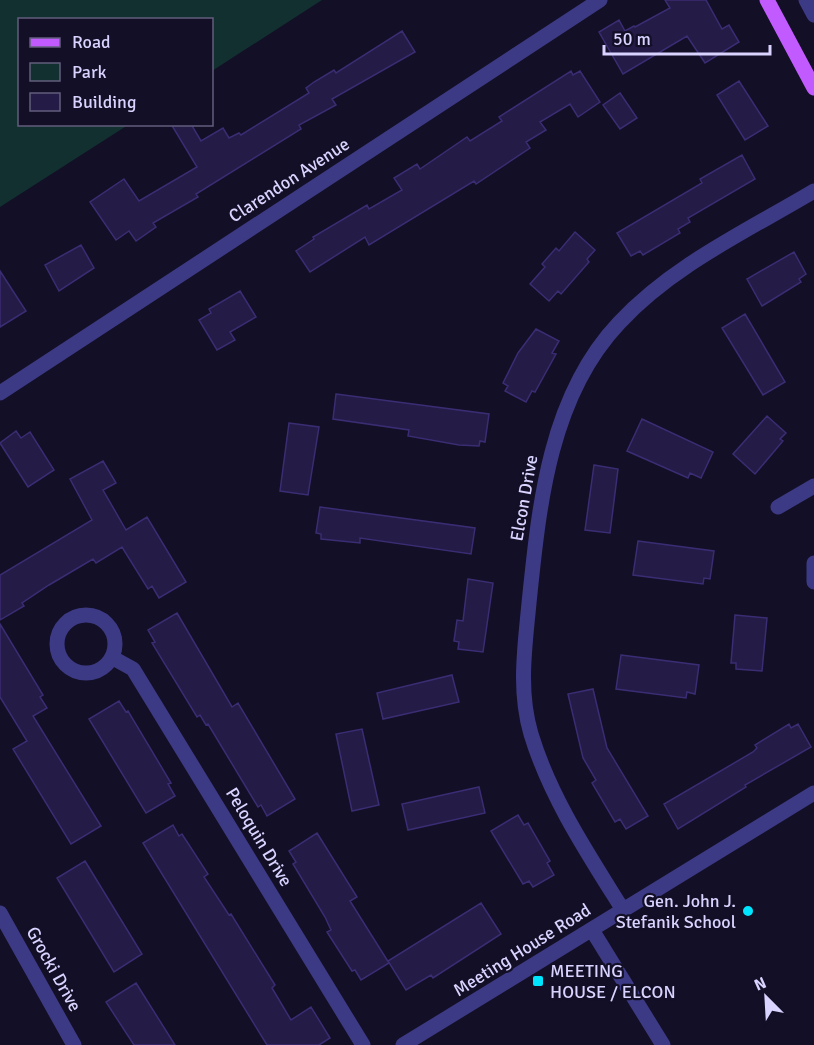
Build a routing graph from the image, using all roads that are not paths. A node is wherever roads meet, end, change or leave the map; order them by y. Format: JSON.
{"nodes":[{"id":1,"x":600,"y":0,"type":"edge"},
{"id":2,"x":767,"y":0,"type":"edge"},
{"id":3,"x":806,"y":0,"type":"edge"},
{"id":4,"x":814,"y":15,"type":"edge"},
{"id":5,"x":814,"y":88,"type":"edge"},
{"id":6,"x":814,"y":191,"type":"edge"},
{"id":7,"x":0,"y":393,"type":"edge"},
{"id":8,"x":814,"y":486,"type":"edge"},
{"id":9,"x":778,"y":507,"type":"dead end"},
{"id":10,"x":814,"y":562,"type":"edge"},
{"id":11,"x":814,"y":582,"type":"edge"},
{"id":12,"x":113,"y":658,"type":"dead end"},
{"id":13,"x":814,"y":793,"type":"edge"},
{"id":14,"x":623,"y":910,"type":"junction"},
{"id":15,"x":0,"y":913,"type":"edge"},
{"id":16,"x":592,"y":930,"type":"junction"},
{"id":17,"x":74,"y":1045,"type":"edge"},
{"id":18,"x":363,"y":1045,"type":"edge"},
{"id":19,"x":403,"y":1045,"type":"edge"},
{"id":20,"x":663,"y":1045,"type":"edge"}],
"edges":[{"from":1,"to":7,"type":"street","name":"Clarendon Avenue"},
{"from":2,"to":5,"type":"main road"},
{"from":3,"to":4,"type":"street"},
{"from":6,"to":14,"type":"street","name":"Elcon Drive"},
{"from":8,"to":9,"type":"street"},
{"from":10,"to":11,"type":"street"},
{"from":12,"to":18,"type":"street","name":"Peloquin Drive"},
{"from":13,"to":14,"type":"street","name":"Meeting House Road"},
{"from":14,"to":16,"type":"street","name":"Meeting House Road"},
{"from":15,"to":17,"type":"street","name":"Grocki Drive"},
{"from":16,"to":19,"type":"street","name":"Meeting House Road"},
{"from":16,"to":20,"type":"street"}]}
